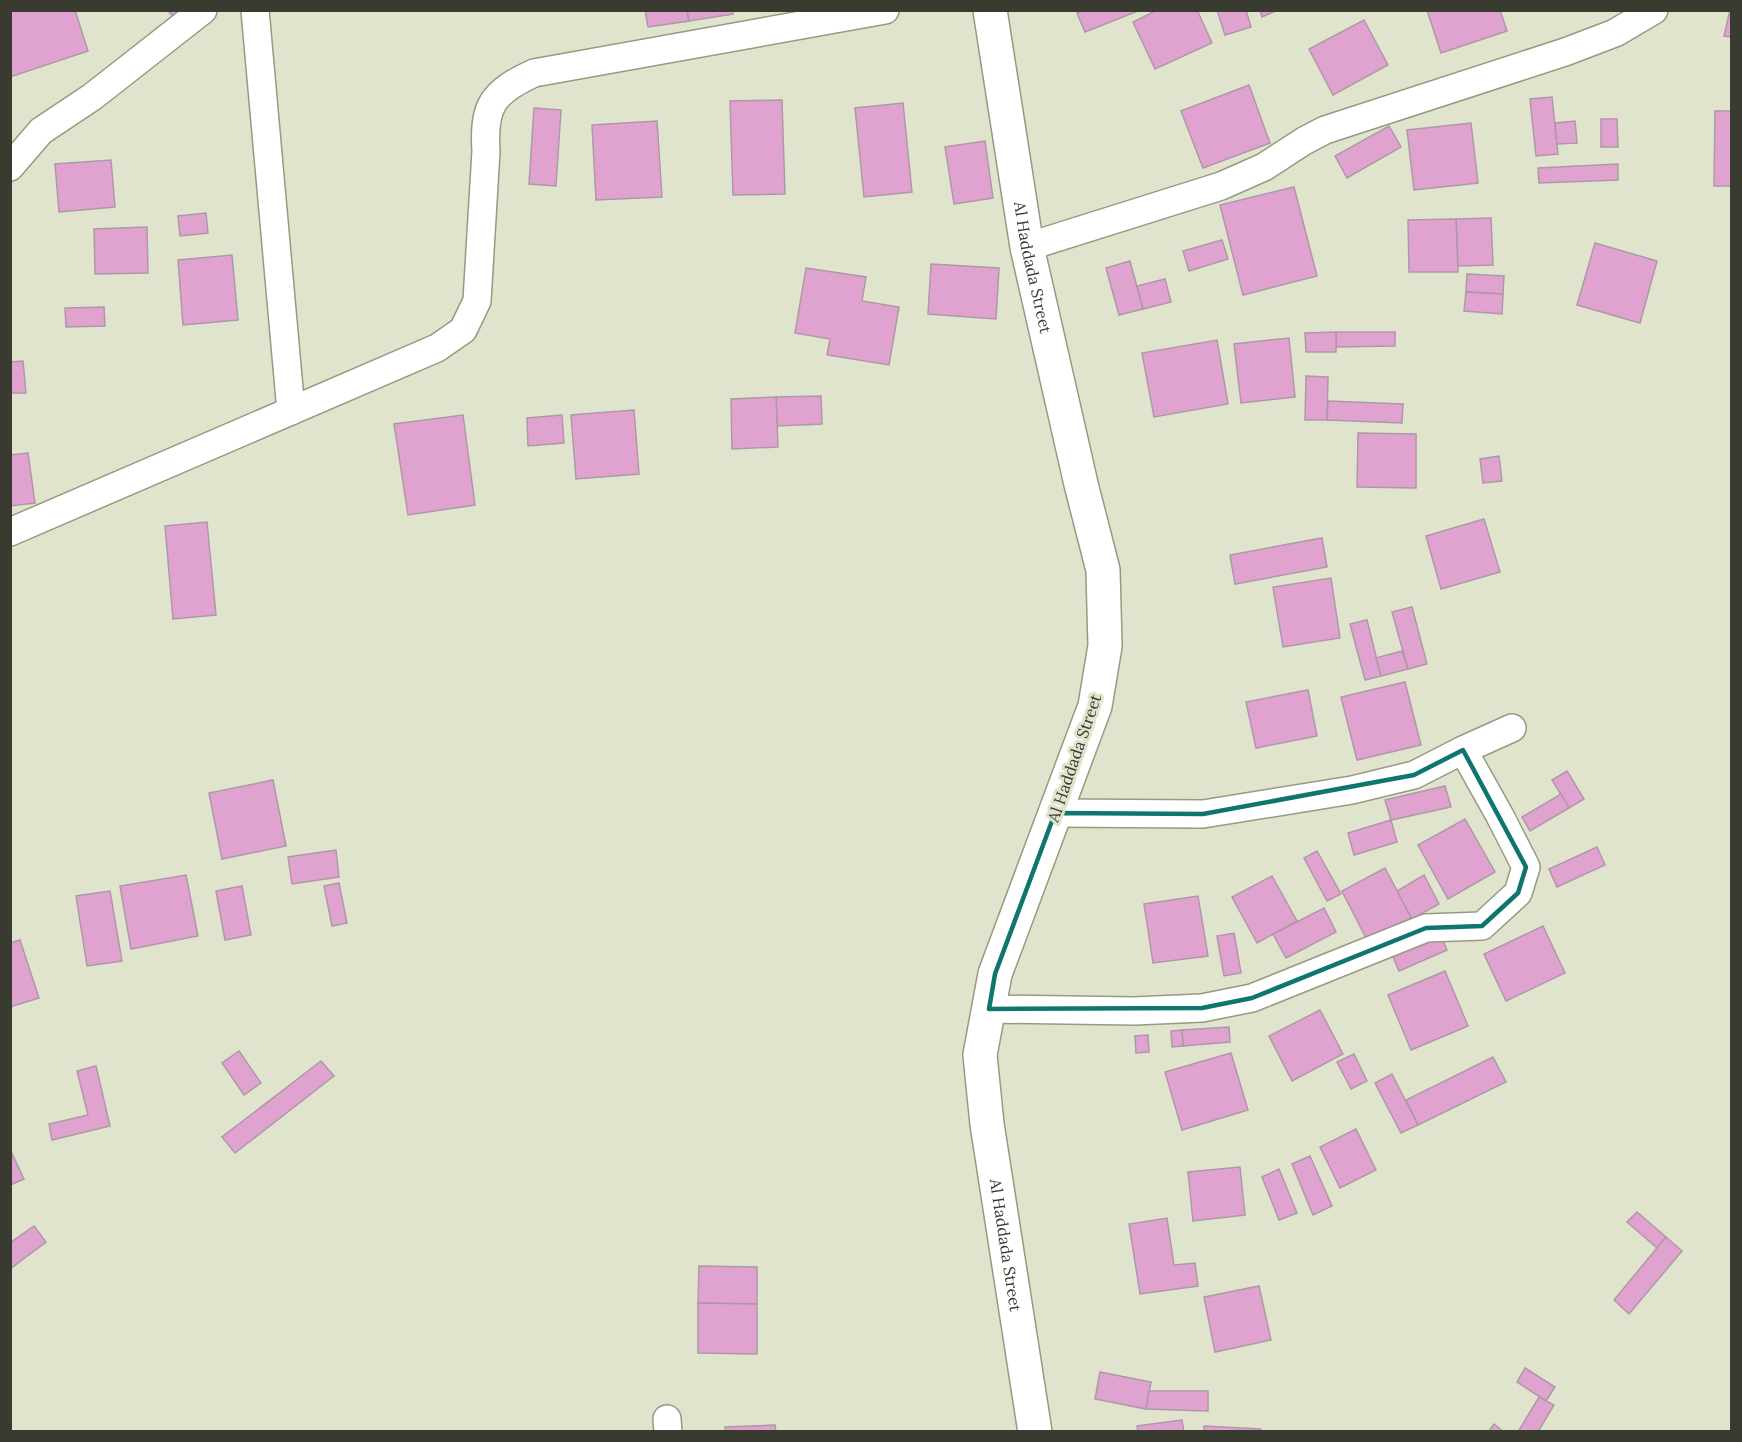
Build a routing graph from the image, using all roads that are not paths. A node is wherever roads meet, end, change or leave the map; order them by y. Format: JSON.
{"nodes":[{"id":1,"x":202,"y":10,"type":"edge"},
{"id":2,"x":255,"y":10,"type":"edge"},
{"id":3,"x":885,"y":10,"type":"edge"},
{"id":4,"x":990,"y":10,"type":"edge"},
{"id":5,"x":1654,"y":10,"type":"edge"},
{"id":6,"x":10,"y":167,"type":"edge"},
{"id":7,"x":1028,"y":247,"type":"junction"},
{"id":8,"x":291,"y":411,"type":"junction"},
{"id":9,"x":10,"y":532,"type":"edge"},
{"id":10,"x":1512,"y":728,"type":"dead end"},
{"id":11,"x":1463,"y":750,"type":"junction"},
{"id":12,"x":1055,"y":813,"type":"junction"},
{"id":13,"x":989,"y":1009,"type":"junction"},
{"id":14,"x":1035,"y":1431,"type":"edge"}],
"edges":[{"from":1,"to":6,"type":"street"},
{"from":2,"to":8,"type":"street"},
{"from":3,"to":8,"type":"street"},
{"from":4,"to":7,"type":"street","name":"Al Haddada Street"},
{"from":5,"to":7,"type":"street"},
{"from":7,"to":12,"type":"street","name":"Al Haddada Street"},
{"from":8,"to":9,"type":"street"},
{"from":10,"to":11,"type":"street"},
{"from":11,"to":12,"type":"street"},
{"from":11,"to":13,"type":"street"},
{"from":12,"to":13,"type":"street","name":"Al Haddada Street"},
{"from":13,"to":14,"type":"street","name":"Al Haddada Street"}]}
